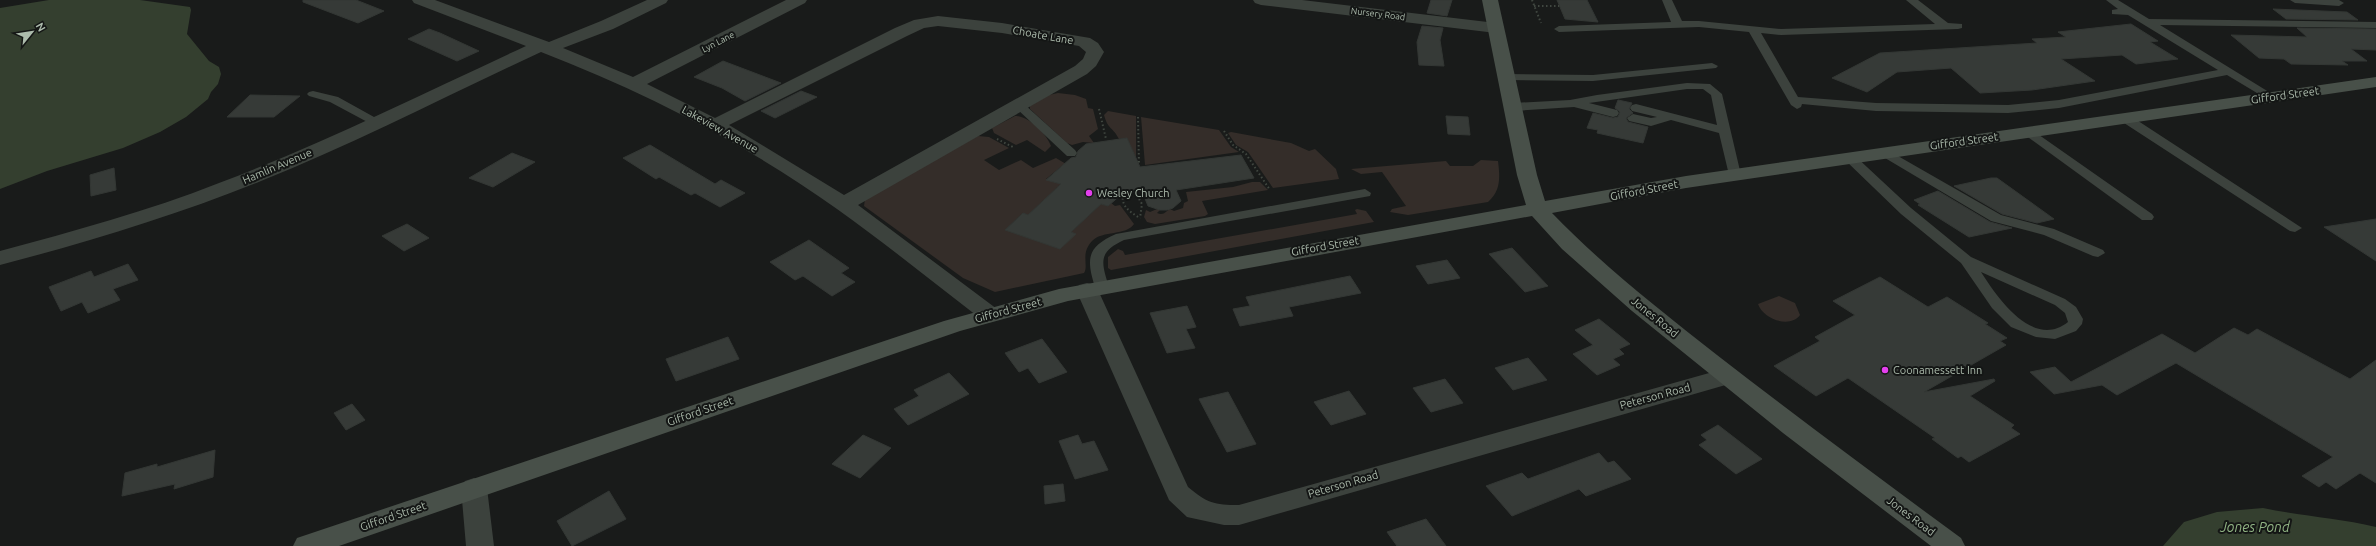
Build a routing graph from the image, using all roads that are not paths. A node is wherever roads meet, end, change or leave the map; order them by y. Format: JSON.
{"nodes":[{"id":1,"x":420,"y":0,"type":"edge"},
{"id":2,"x":660,"y":0,"type":"edge"},
{"id":3,"x":800,"y":0,"type":"edge"},
{"id":4,"x":1261,"y":0,"type":"edge"},
{"id":5,"x":1490,"y":0,"type":"edge"},
{"id":6,"x":1668,"y":0,"type":"edge"},
{"id":7,"x":1930,"y":0,"type":"edge"},
{"id":8,"x":2112,"y":0,"type":"edge"},
{"id":9,"x":2295,"y":0,"type":"edge"},
{"id":10,"x":1914,"y":1,"type":"edge"},
{"id":11,"x":1288,"y":2,"type":"edge"},
{"id":12,"x":2339,"y":3,"type":"dead end"},
{"id":13,"x":2116,"y":12,"type":"dead end"},
{"id":14,"x":2130,"y":12,"type":"junction"},
{"id":15,"x":2146,"y":22,"type":"junction"},
{"id":16,"x":1678,"y":25,"type":"junction"},
{"id":17,"x":2376,"y":25,"type":"edge"},
{"id":18,"x":1945,"y":26,"type":"junction"},
{"id":19,"x":1958,"y":26,"type":"dead end"},
{"id":20,"x":1496,"y":28,"type":"junction"},
{"id":21,"x":1559,"y":30,"type":"dead end"},
{"id":22,"x":1753,"y":30,"type":"junction"},
{"id":23,"x":545,"y":46,"type":"junction"},
{"id":24,"x":1712,"y":66,"type":"dead end"},
{"id":25,"x":2227,"y":72,"type":"junction"},
{"id":26,"x":1506,"y":77,"type":"junction"},
{"id":27,"x":2376,"y":82,"type":"edge"},
{"id":28,"x":635,"y":83,"type":"junction"},
{"id":29,"x":313,"y":94,"type":"dead end"},
{"id":30,"x":2271,"y":97,"type":"junction"},
{"id":31,"x":1586,"y":101,"type":"junction"},
{"id":32,"x":1020,"y":106,"type":"junction"},
{"id":33,"x":1513,"y":107,"type":"junction"},
{"id":34,"x":1635,"y":113,"type":"dead end"},
{"id":35,"x":2125,"y":118,"type":"junction"},
{"id":36,"x":378,"y":122,"type":"junction"},
{"id":37,"x":715,"y":125,"type":"junction"},
{"id":38,"x":1726,"y":130,"type":"junction"},
{"id":39,"x":2029,"y":132,"type":"junction"},
{"id":40,"x":1884,"y":152,"type":"junction"},
{"id":41,"x":1071,"y":153,"type":"dead end"},
{"id":42,"x":1849,"y":157,"type":"junction"},
{"id":43,"x":1735,"y":175,"type":"junction"},
{"id":44,"x":1366,"y":193,"type":"dead end"},
{"id":45,"x":844,"y":204,"type":"junction"},
{"id":46,"x":1538,"y":210,"type":"junction"},
{"id":47,"x":2147,"y":217,"type":"dead end"},
{"id":48,"x":2295,"y":228,"type":"dead end"},
{"id":49,"x":2098,"y":253,"type":"dead end"},
{"id":50,"x":0,"y":258,"type":"edge"},
{"id":51,"x":1966,"y":260,"type":"junction"},
{"id":52,"x":1094,"y":288,"type":"junction"},
{"id":53,"x":989,"y":314,"type":"junction"},
{"id":54,"x":1727,"y":376,"type":"junction"},
{"id":55,"x":474,"y":488,"type":"junction"},
{"id":56,"x":306,"y":546,"type":"edge"},
{"id":57,"x":480,"y":546,"type":"edge"},
{"id":58,"x":1951,"y":546,"type":"edge"}],
"edges":[{"from":1,"to":23,"type":"street","name":"Lakeview Avenue"},
{"from":2,"to":23,"type":"street","name":"Hamlin Avenue"},
{"from":3,"to":28,"type":"street","name":"Lyn Lane"},
{"from":4,"to":11,"type":"street","name":"Nursery Road"},
{"from":5,"to":20,"type":"main road","name":"Jones Road"},
{"from":6,"to":16,"type":"lane"},
{"from":7,"to":10,"type":"lane"},
{"from":8,"to":14,"type":"lane"},
{"from":9,"to":12,"type":"lane"},
{"from":10,"to":18,"type":"lane"},
{"from":11,"to":20,"type":"street","name":"Nursery Road"},
{"from":13,"to":14,"type":"lane"},
{"from":14,"to":15,"type":"lane"},
{"from":15,"to":17,"type":"lane"},
{"from":15,"to":25,"type":"lane"},
{"from":16,"to":21,"type":"lane"},
{"from":16,"to":22,"type":"lane"},
{"from":18,"to":19,"type":"lane"},
{"from":18,"to":22,"type":"lane"},
{"from":20,"to":26,"type":"main road","name":"Jones Road"},
{"from":22,"to":25,"type":"lane"},
{"from":23,"to":28,"type":"street","name":"Lakeview Avenue"},
{"from":23,"to":36,"type":"street","name":"Hamlin Avenue"},
{"from":24,"to":26,"type":"lane"},
{"from":25,"to":30,"type":"lane"},
{"from":26,"to":33,"type":"main road","name":"Jones Road"},
{"from":27,"to":30,"type":"main road","name":"Gifford Street"},
{"from":28,"to":37,"type":"street","name":"Lakeview Avenue"},
{"from":29,"to":36,"type":"lane"},
{"from":30,"to":35,"type":"main road","name":"Gifford Street"},
{"from":31,"to":31,"type":"lane"},
{"from":31,"to":33,"type":"lane"},
{"from":31,"to":38,"type":"lane"},
{"from":32,"to":37,"type":"street","name":"Choate Lane"},
{"from":32,"to":41,"type":"lane"},
{"from":32,"to":45,"type":"street","name":"Choate Lane"},
{"from":33,"to":46,"type":"main road","name":"Jones Road"},
{"from":34,"to":38,"type":"lane"},
{"from":35,"to":39,"type":"main road","name":"Gifford Street"},
{"from":35,"to":48,"type":"lane"},
{"from":36,"to":50,"type":"street","name":"Hamlin Avenue"},
{"from":37,"to":45,"type":"street","name":"Lakeview Avenue"},
{"from":38,"to":43,"type":"lane"},
{"from":39,"to":40,"type":"main road","name":"Gifford Street"},
{"from":39,"to":47,"type":"lane"},
{"from":40,"to":42,"type":"main road","name":"Gifford Street"},
{"from":40,"to":49,"type":"lane"},
{"from":42,"to":43,"type":"main road","name":"Gifford Street"},
{"from":42,"to":51,"type":"lane"},
{"from":43,"to":46,"type":"main road","name":"Gifford Street"},
{"from":44,"to":52,"type":"lane"},
{"from":45,"to":53,"type":"street","name":"Lakeview Avenue"},
{"from":46,"to":52,"type":"main road","name":"Gifford Street"},
{"from":46,"to":54,"type":"main road","name":"Jones Road"},
{"from":51,"to":51,"type":"lane"},
{"from":52,"to":53,"type":"main road","name":"Gifford Street"},
{"from":52,"to":54,"type":"street","name":"Peterson Road"},
{"from":53,"to":55,"type":"main road","name":"Gifford Street"},
{"from":54,"to":58,"type":"main road","name":"Jones Road"},
{"from":55,"to":56,"type":"main road","name":"Gifford Street"},
{"from":55,"to":57,"type":"street"}]}
